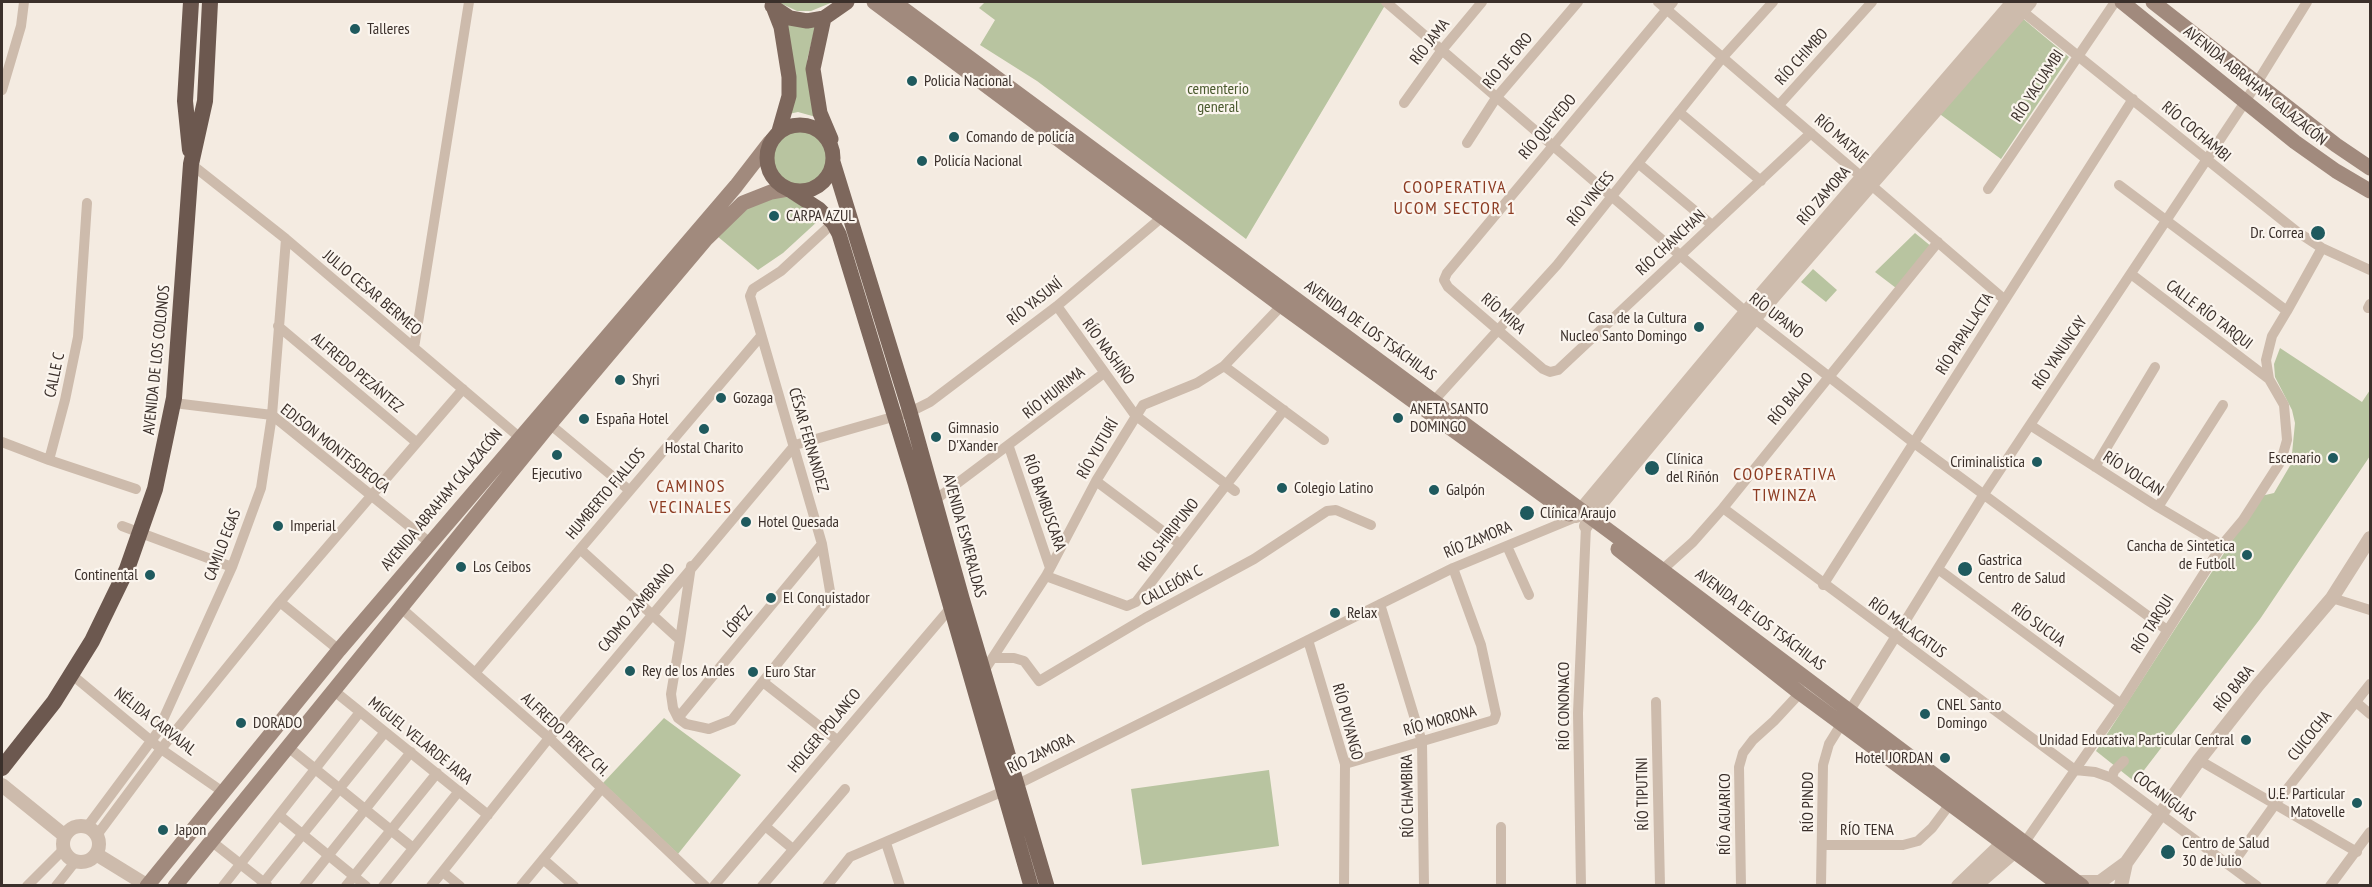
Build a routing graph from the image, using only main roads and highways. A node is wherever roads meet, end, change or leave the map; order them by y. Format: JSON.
{"nodes":[{"id":1,"x":191,"y":2,"type":"edge"},
{"id":2,"x":210,"y":2,"type":"edge"},
{"id":3,"x":874,"y":2,"type":"edge"},
{"id":4,"x":894,"y":2,"type":"edge"},
{"id":5,"x":2122,"y":2,"type":"edge"},
{"id":6,"x":2153,"y":2,"type":"edge"},
{"id":7,"x":849,"y":3,"type":"edge"},
{"id":8,"x":771,"y":5,"type":"edge"},
{"id":9,"x":824,"y":18,"type":"junction"},
{"id":10,"x":775,"y":136,"type":"junction"},
{"id":11,"x":833,"y":156,"type":"junction"},
{"id":12,"x":191,"y":164,"type":"junction"},
{"id":13,"x":2370,"y":168,"type":"edge"},
{"id":14,"x":788,"y":189,"type":"junction"},
{"id":15,"x":2370,"y":191,"type":"edge"},
{"id":16,"x":1168,"y":212,"type":"junction"},
{"id":17,"x":903,"y":414,"type":"junction"},
{"id":18,"x":545,"y":419,"type":"junction"},
{"id":19,"x":1583,"y":518,"type":"junction"},
{"id":20,"x":956,"y":603,"type":"junction"},
{"id":21,"x":1847,"y":718,"type":"junction"},
{"id":22,"x":2,"y":768,"type":"edge"},
{"id":23,"x":1010,"y":788,"type":"junction"},
{"id":24,"x":2014,"y":842,"type":"junction"},
{"id":25,"x":2079,"y":884,"type":"edge"},
{"id":26,"x":147,"y":885,"type":"edge"},
{"id":27,"x":175,"y":885,"type":"edge"},
{"id":28,"x":1031,"y":885,"type":"edge"},
{"id":29,"x":1047,"y":885,"type":"edge"},
{"id":30,"x":2061,"y":885,"type":"edge"}],
"edges":[{"from":1,"to":12,"type":"highway","name":"AVENIDA DE LOS COLONOS"},
{"from":2,"to":12,"type":"highway","name":"AVENIDA DE LOS COLONOS"},
{"from":3,"to":16,"type":"main road","name":"AVENIDA DE LOS TSÁCHILAS"},
{"from":4,"to":16,"type":"main road","name":"AVENIDA DE LOS TSÁCHILAS"},
{"from":5,"to":15,"type":"main road","name":"AVENIDA ABRAHAM CALAZACÓN"},
{"from":6,"to":13,"type":"main road","name":"AVENIDA ABRAHAM CALAZACÓN"},
{"from":7,"to":9,"type":"main road"},
{"from":8,"to":9,"type":"main road"},
{"from":8,"to":10,"type":"main road","name":"AVENIDA ABRAHAM CALAZACÓN"},
{"from":9,"to":11,"type":"main road","name":"AVENIDA ESMERALDAS"},
{"from":10,"to":11,"type":"main road"},
{"from":10,"to":14,"type":"main road"},
{"from":10,"to":18,"type":"main road","name":"AVENIDA ABRAHAM CALAZACÓN"},
{"from":11,"to":14,"type":"main road"},
{"from":11,"to":17,"type":"main road","name":"AVENIDA ESMERALDAS"},
{"from":12,"to":22,"type":"highway","name":"AVENIDA DE LOS COLONOS"},
{"from":14,"to":17,"type":"main road","name":"AVENIDA ESMERALDAS"},
{"from":14,"to":18,"type":"main road","name":"AVENIDA ABRAHAM CALAZACÓN"},
{"from":16,"to":19,"type":"main road","name":"AVENIDA DE LOS TSÁCHILAS"},
{"from":17,"to":20,"type":"main road","name":"AVENIDA ESMERALDAS"},
{"from":17,"to":20,"type":"main road","name":"AVENIDA ESMERALDAS"},
{"from":18,"to":26,"type":"main road","name":"AVENIDA ABRAHAM CALAZACÓN"},
{"from":18,"to":27,"type":"main road","name":"AVENIDA ABRAHAM CALAZACÓN"},
{"from":19,"to":21,"type":"main road","name":"AVENIDA DE LOS TSÁCHILAS"},
{"from":19,"to":21,"type":"main road","name":"AVENIDA DE LOS TSÁCHILAS"},
{"from":20,"to":23,"type":"main road","name":"AVENIDA ESMERALDAS"},
{"from":20,"to":23,"type":"main road","name":"AVENIDA ESMERALDAS"},
{"from":21,"to":24,"type":"main road","name":"AVENIDA DE LOS TSÁCHILAS"},
{"from":23,"to":28,"type":"main road","name":"AVENIDA ESMERALDAS"},
{"from":23,"to":29,"type":"main road","name":"AVENIDA ESMERALDAS"},
{"from":24,"to":25,"type":"main road","name":"AVENIDA DE LOS TSÁCHILAS"},
{"from":24,"to":30,"type":"main road","name":"AVENIDA DE LOS TSÁCHILAS"}]}
